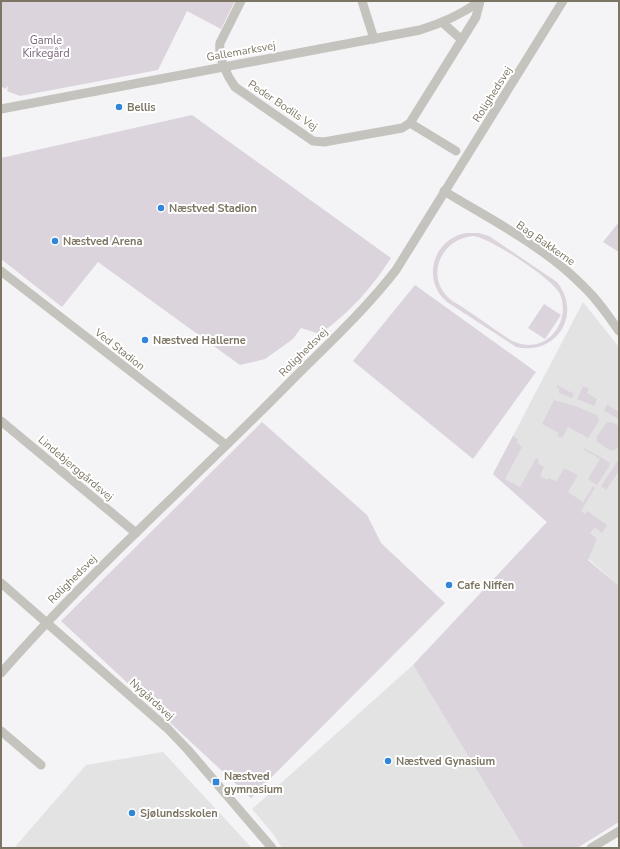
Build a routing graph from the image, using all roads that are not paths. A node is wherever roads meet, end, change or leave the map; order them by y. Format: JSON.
{"nodes":[{"id":1,"x":241,"y":1,"type":"edge"},
{"id":2,"x":362,"y":1,"type":"edge"},
{"id":3,"x":480,"y":1,"type":"edge"},
{"id":4,"x":563,"y":1,"type":"edge"},
{"id":5,"x":444,"y":23,"type":"junction"},
{"id":6,"x":374,"y":39,"type":"junction"},
{"id":7,"x":462,"y":40,"type":"junction"},
{"id":8,"x":225,"y":66,"type":"junction"},
{"id":9,"x":1,"y":108,"type":"edge"},
{"id":10,"x":410,"y":123,"type":"junction"},
{"id":11,"x":456,"y":151,"type":"dead end"},
{"id":12,"x":444,"y":191,"type":"junction"},
{"id":13,"x":1,"y":271,"type":"edge"},
{"id":14,"x":619,"y":331,"type":"edge"},
{"id":15,"x":1,"y":421,"type":"edge"},
{"id":16,"x":226,"y":445,"type":"junction"},
{"id":17,"x":136,"y":533,"type":"junction"},
{"id":18,"x":1,"y":583,"type":"edge"},
{"id":19,"x":46,"y":622,"type":"junction"},
{"id":20,"x":1,"y":673,"type":"edge"},
{"id":21,"x":1,"y":731,"type":"edge"},
{"id":22,"x":41,"y":765,"type":"dead end"},
{"id":23,"x":619,"y":831,"type":"edge"},
{"id":24,"x":272,"y":848,"type":"edge"},
{"id":25,"x":591,"y":848,"type":"edge"}],
"edges":[{"from":1,"to":8,"type":"street","name":"Peder Bodils Vej"},
{"from":2,"to":6,"type":"street"},
{"from":3,"to":5,"type":"street","name":"Gallemarksvej"},
{"from":3,"to":7,"type":"street"},
{"from":4,"to":12,"type":"street","name":"Rolighedsvej"},
{"from":5,"to":6,"type":"street","name":"Gallemarksvej"},
{"from":5,"to":7,"type":"street"},
{"from":6,"to":8,"type":"street","name":"Gallemarksvej"},
{"from":7,"to":10,"type":"street"},
{"from":8,"to":9,"type":"street","name":"Gallemarksvej"},
{"from":8,"to":10,"type":"street","name":"Peder Bodils Vej"},
{"from":10,"to":11,"type":"street"},
{"from":12,"to":14,"type":"street","name":"Bag Bakkerne"},
{"from":12,"to":16,"type":"street","name":"Rolighedsvej"},
{"from":13,"to":16,"type":"street","name":"Ved Stadion"},
{"from":15,"to":17,"type":"street","name":"Lindebjerggårdsvej"},
{"from":16,"to":17,"type":"street","name":"Rolighedsvej"},
{"from":17,"to":19,"type":"street","name":"Rolighedsvej"},
{"from":18,"to":19,"type":"street","name":"Nygårdsvej"},
{"from":19,"to":20,"type":"street","name":"Rolighedsvej"},
{"from":19,"to":24,"type":"street","name":"Nygårdsvej"},
{"from":21,"to":22,"type":"street"},
{"from":23,"to":25,"type":"street"}]}
